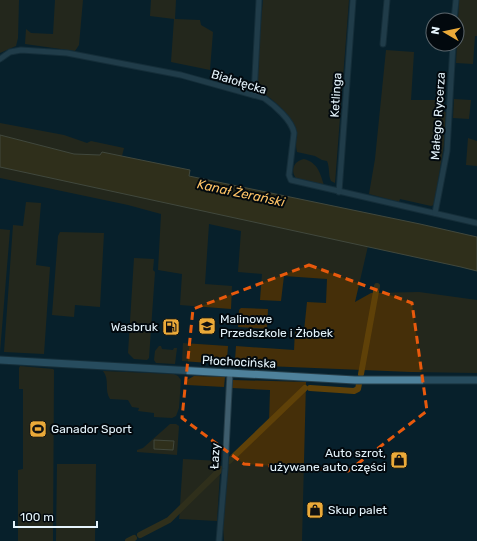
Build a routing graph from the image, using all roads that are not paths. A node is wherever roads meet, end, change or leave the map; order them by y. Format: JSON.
{"nodes":[{"id":1,"x":259,"y":0,"type":"edge"},
{"id":2,"x":354,"y":0,"type":"edge"},
{"id":3,"x":387,"y":0,"type":"edge"},
{"id":4,"x":456,"y":0,"type":"edge"},
{"id":5,"x":455,"y":12,"type":"edge"},
{"id":6,"x":383,"y":44,"type":"dead end"},
{"id":7,"x":453,"y":52,"type":"edge"},
{"id":8,"x":0,"y":59,"type":"edge"},
{"id":9,"x":254,"y":95,"type":"junction"},
{"id":10,"x":339,"y":192,"type":"junction"},
{"id":11,"x":435,"y":213,"type":"junction"},
{"id":12,"x":477,"y":223,"type":"edge"},
{"id":13,"x":0,"y":360,"type":"edge"},
{"id":14,"x":230,"y":372,"type":"junction"},
{"id":15,"x":477,"y":380,"type":"edge"},
{"id":16,"x":219,"y":541,"type":"edge"}],
"edges":[{"from":1,"to":9,"type":"street"},
{"from":2,"to":10,"type":"street","name":"Ketlinga"},
{"from":3,"to":6,"type":"street"},
{"from":4,"to":5,"type":"street"},
{"from":7,"to":11,"type":"street","name":"Małego Rycerza"},
{"from":8,"to":9,"type":"street","name":"Białołęcka"},
{"from":9,"to":10,"type":"street","name":"Białołęcka"},
{"from":10,"to":11,"type":"street","name":"Białołęcka"},
{"from":11,"to":12,"type":"street","name":"Białołęcka"},
{"from":13,"to":14,"type":"main road","name":"Płochocińska"},
{"from":14,"to":15,"type":"main road","name":"Płochocińska"},
{"from":14,"to":16,"type":"street","name":"Łazy"}]}
